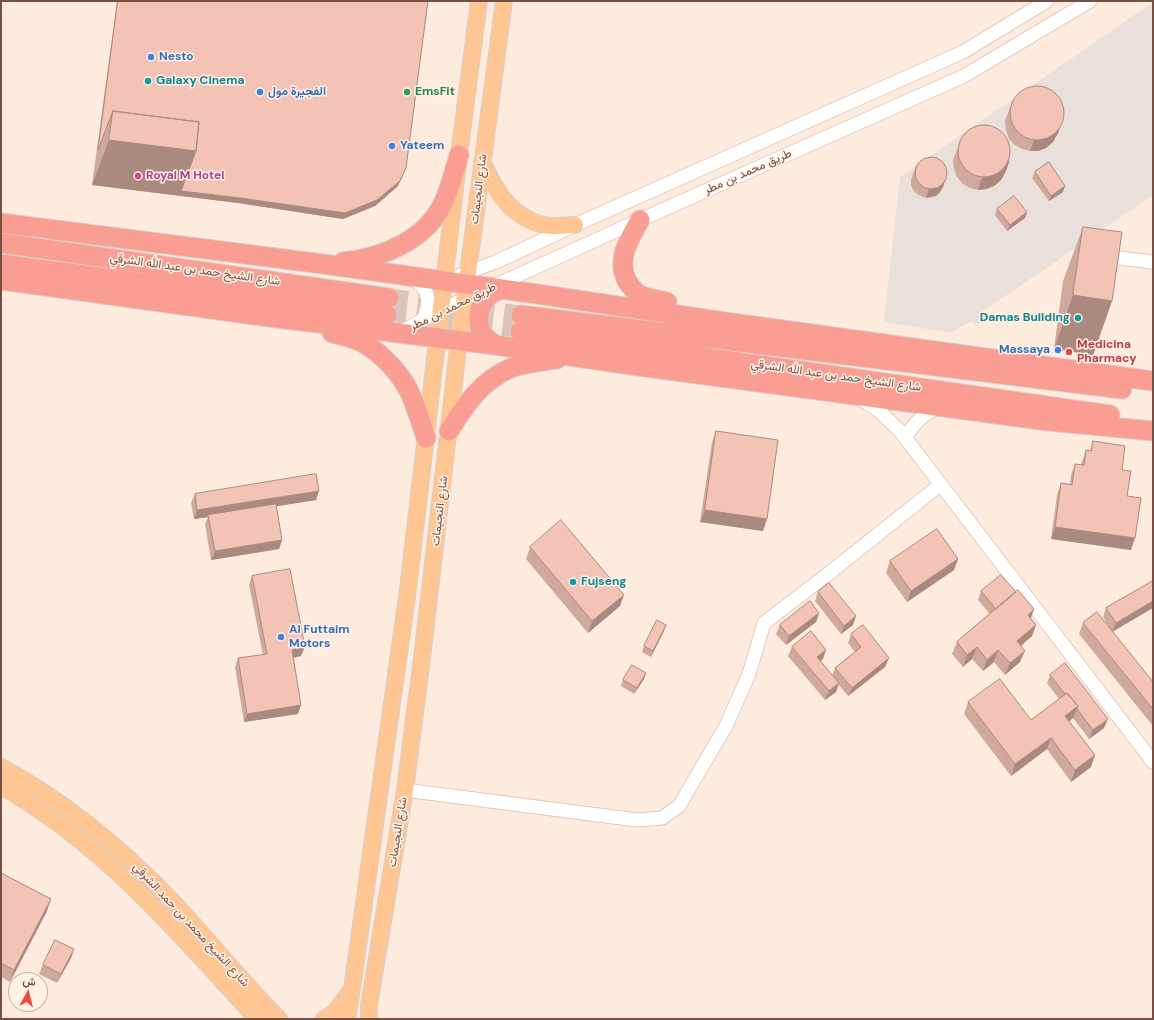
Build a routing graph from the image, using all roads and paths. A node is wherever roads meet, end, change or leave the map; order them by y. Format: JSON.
{"nodes":[{"id":1,"x":479,"y":1,"type":"edge"},
{"id":2,"x":504,"y":1,"type":"edge"},
{"id":3,"x":1047,"y":1,"type":"edge"},
{"id":4,"x":1090,"y":1,"type":"edge"},
{"id":5,"x":459,"y":155,"type":"junction"},
{"id":6,"x":482,"y":161,"type":"junction"},
{"id":7,"x":640,"y":220,"type":"junction"},
{"id":8,"x":1,"y":223,"type":"edge"},
{"id":9,"x":575,"y":225,"type":"junction"},
{"id":10,"x":1,"y":243,"type":"edge"},
{"id":11,"x":1102,"y":256,"type":"edge"},
{"id":12,"x":1153,"y":262,"type":"edge"},
{"id":13,"x":1,"y":264,"type":"edge"},
{"id":14,"x":323,"y":264,"type":"junction"},
{"id":15,"x":404,"y":276,"type":"junction"},
{"id":16,"x":1,"y":280,"type":"edge"},
{"id":17,"x":445,"y":281,"type":"junction"},
{"id":18,"x":466,"y":285,"type":"junction"},
{"id":19,"x":496,"y":289,"type":"junction"},
{"id":20,"x":441,"y":310,"type":"junction"},
{"id":21,"x":269,"y":317,"type":"junction"},
{"id":22,"x":422,"y":321,"type":"junction"},
{"id":23,"x":724,"y":322,"type":"junction"},
{"id":24,"x":399,"y":333,"type":"junction"},
{"id":25,"x":438,"y":338,"type":"junction"},
{"id":26,"x":459,"y":340,"type":"junction"},
{"id":27,"x":495,"y":345,"type":"junction"},
{"id":28,"x":576,"y":356,"type":"junction"},
{"id":29,"x":1153,"y":381,"type":"edge"},
{"id":30,"x":1153,"y":393,"type":"edge"},
{"id":31,"x":851,"y":394,"type":"junction"},
{"id":32,"x":940,"y":407,"type":"junction"},
{"id":33,"x":1153,"y":421,"type":"edge"},
{"id":34,"x":449,"y":431,"type":"junction"},
{"id":35,"x":1153,"y":431,"type":"edge"},
{"id":36,"x":426,"y":438,"type":"junction"},
{"id":37,"x":906,"y":438,"type":"junction"},
{"id":38,"x":941,"y":484,"type":"junction"},
{"id":39,"x":1153,"y":762,"type":"edge"},
{"id":40,"x":1,"y":768,"type":"edge"},
{"id":41,"x":1,"y":786,"type":"edge"},
{"id":42,"x":404,"y":790,"type":"junction"},
{"id":43,"x":352,"y":989,"type":"junction"},
{"id":44,"x":280,"y":1018,"type":"edge"},
{"id":45,"x":257,"y":1019,"type":"edge"},
{"id":46,"x":324,"y":1019,"type":"edge"},
{"id":47,"x":347,"y":1019,"type":"edge"},
{"id":48,"x":369,"y":1019,"type":"edge"}],
"edges":[{"from":1,"to":5,"type":"main road","name":"شارع النجيمات"},
{"from":2,"to":6,"type":"main road","name":"شارع النجيمات"},
{"from":3,"to":9,"type":"street","name":"طريق محمد بن مطر"},
{"from":4,"to":7,"type":"street","name":"طريق محمد بن مطر"},
{"from":5,"to":14,"type":"highway"},
{"from":5,"to":17,"type":"main road","name":"شارع النجيمات"},
{"from":6,"to":9,"type":"main road"},
{"from":6,"to":18,"type":"main road","name":"شارع النجيمات"},
{"from":7,"to":19,"type":"street","name":"طريق محمد بن مطر"},
{"from":7,"to":23,"type":"highway"},
{"from":8,"to":14,"type":"highway"},
{"from":9,"to":18,"type":"street","name":"طريق محمد بن مطر"},
{"from":10,"to":13,"type":"highway","name":"شارع الشيخ حمد بن عبد الله الشرقي"},
{"from":11,"to":12,"type":"street"},
{"from":14,"to":15,"type":"highway"},
{"from":15,"to":17,"type":"highway"},
{"from":15,"to":22,"type":"street"},
{"from":16,"to":21,"type":"highway"},
{"from":17,"to":18,"type":"highway"},
{"from":17,"to":20,"type":"main road","name":"شارع النجيمات"},
{"from":18,"to":19,"type":"highway"},
{"from":18,"to":20,"type":"street","name":"طريق محمد بن مطر"},
{"from":18,"to":26,"type":"main road","name":"شارع النجيمات"},
{"from":19,"to":23,"type":"highway"},
{"from":19,"to":27,"type":"highway"},
{"from":20,"to":22,"type":"street","name":"طريق محمد بن مطر"},
{"from":20,"to":25,"type":"main road","name":"شارع النجيمات"},
{"from":21,"to":24,"type":"highway"},
{"from":21,"to":36,"type":"highway"},
{"from":22,"to":24,"type":"street","name":"طريق محمد بن مطر"},
{"from":23,"to":29,"type":"highway"},
{"from":24,"to":25,"type":"highway"},
{"from":25,"to":26,"type":"highway"},
{"from":25,"to":36,"type":"main road","name":"شارع النجيمات"},
{"from":26,"to":27,"type":"highway"},
{"from":26,"to":34,"type":"main road","name":"شارع النجيمات"},
{"from":27,"to":28,"type":"highway"},
{"from":28,"to":31,"type":"highway"},
{"from":28,"to":34,"type":"highway"},
{"from":30,"to":33,"type":"highway","name":"شارع الشيخ حمد بن عبد الله الشرقي"},
{"from":31,"to":32,"type":"highway"},
{"from":31,"to":37,"type":"street"},
{"from":32,"to":35,"type":"highway"},
{"from":32,"to":37,"type":"street"},
{"from":34,"to":42,"type":"main road","name":"شارع النجيمات"},
{"from":36,"to":43,"type":"main road","name":"شارع النجيمات"},
{"from":37,"to":38,"type":"street"},
{"from":38,"to":39,"type":"street"},
{"from":38,"to":42,"type":"street"},
{"from":40,"to":44,"type":"main road","name":"شارع الشيخ محمد بن حمد الشرقي"},
{"from":41,"to":45,"type":"main road","name":"شارع الشيخ محمد بن حمد الشرقي"},
{"from":42,"to":48,"type":"main road","name":"شارع النجيمات"},
{"from":43,"to":46,"type":"main road"},
{"from":43,"to":47,"type":"main road","name":"شارع النجيمات"}]}
